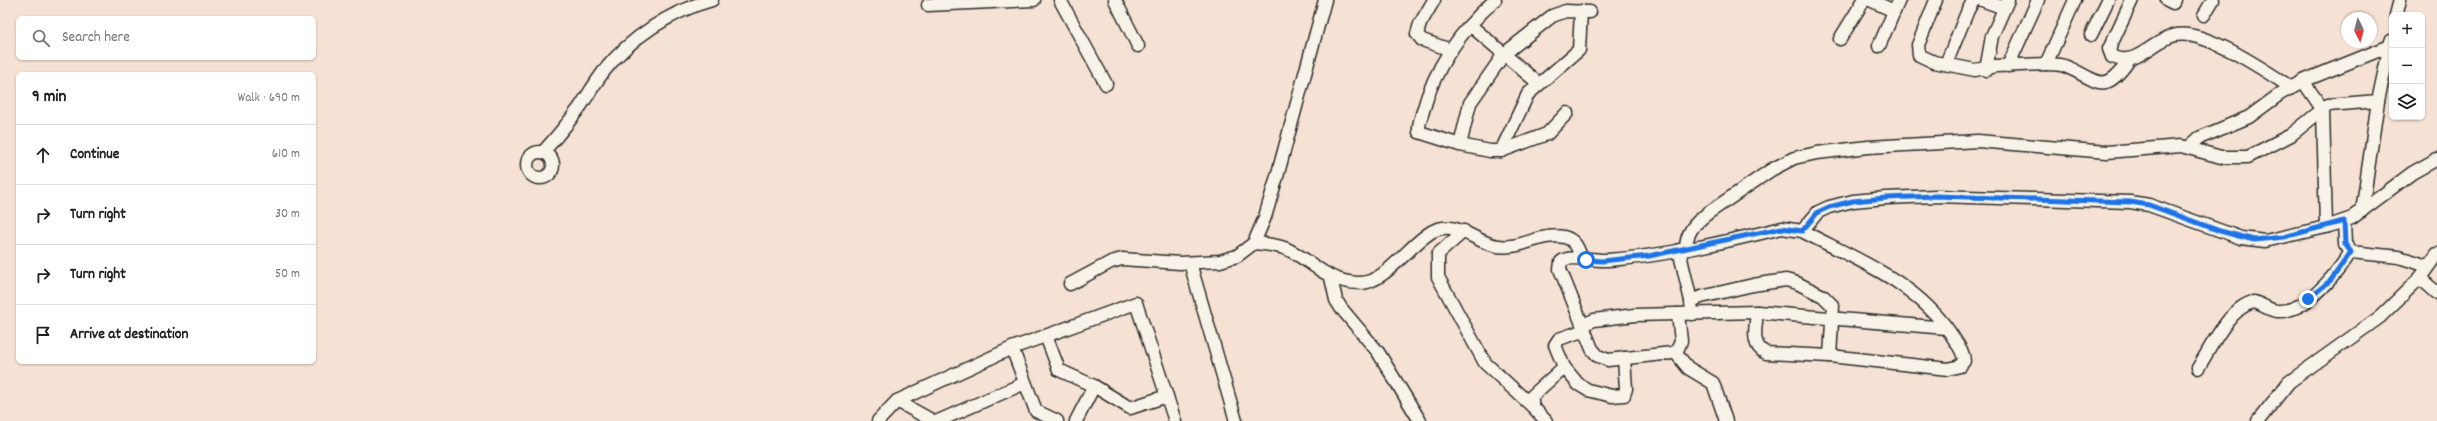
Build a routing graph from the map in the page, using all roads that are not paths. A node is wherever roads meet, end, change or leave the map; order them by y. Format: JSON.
{"nodes":[{"id":1,"x":712,"y":0,"type":"edge"},
{"id":2,"x":1034,"y":0,"type":"edge"},
{"id":3,"x":1060,"y":0,"type":"edge"},
{"id":4,"x":1115,"y":0,"type":"edge"},
{"id":5,"x":1324,"y":0,"type":"edge"},
{"id":6,"x":1434,"y":0,"type":"edge"},
{"id":7,"x":1495,"y":0,"type":"edge"},
{"id":8,"x":1864,"y":0,"type":"edge"},
{"id":9,"x":1870,"y":0,"type":"edge"},
{"id":10,"x":1936,"y":0,"type":"edge"},
{"id":11,"x":1974,"y":0,"type":"edge"},
{"id":12,"x":1982,"y":0,"type":"edge"},
{"id":13,"x":2038,"y":0,"type":"edge"},
{"id":14,"x":2075,"y":0,"type":"edge"},
{"id":15,"x":2108,"y":0,"type":"edge"},
{"id":16,"x":2167,"y":0,"type":"edge"},
{"id":17,"x":2175,"y":0,"type":"edge"},
{"id":18,"x":2213,"y":0,"type":"edge"},
{"id":19,"x":2400,"y":0,"type":"edge"},
{"id":20,"x":2128,"y":1,"type":"edge"},
{"id":21,"x":970,"y":2,"type":"edge"},
{"id":22,"x":2006,"y":4,"type":"edge"},
{"id":23,"x":928,"y":5,"type":"dead end"},
{"id":24,"x":1896,"y":5,"type":"edge"},
{"id":25,"x":1566,"y":6,"type":"edge"},
{"id":26,"x":2397,"y":12,"type":"edge"},
{"id":27,"x":2204,"y":15,"type":"dead end"},
{"id":28,"x":1470,"y":25,"type":"junction"},
{"id":29,"x":2091,"y":35,"type":"dead end"},
{"id":30,"x":1840,"y":39,"type":"dead end"},
{"id":31,"x":2389,"y":43,"type":"edge"},
{"id":32,"x":1138,"y":46,"type":"dead end"},
{"id":33,"x":1879,"y":46,"type":"dead end"},
{"id":34,"x":2390,"y":48,"type":"edge"},
{"id":35,"x":1451,"y":50,"type":"junction"},
{"id":36,"x":1504,"y":54,"type":"junction"},
{"id":37,"x":2129,"y":60,"type":"junction"},
{"id":38,"x":1946,"y":64,"type":"junction"},
{"id":39,"x":2046,"y":64,"type":"junction"},
{"id":40,"x":2008,"y":66,"type":"junction"},
{"id":41,"x":1986,"y":70,"type":"junction"},
{"id":42,"x":2304,"y":81,"type":"junction"},
{"id":43,"x":1538,"y":83,"type":"junction"},
{"id":44,"x":1106,"y":84,"type":"dead end"},
{"id":45,"x":2292,"y":88,"type":"junction"},
{"id":46,"x":2378,"y":101,"type":"junction"},
{"id":47,"x":2322,"y":108,"type":"junction"},
{"id":48,"x":1567,"y":113,"type":"dead end"},
{"id":49,"x":1460,"y":145,"type":"junction"},
{"id":50,"x":2189,"y":147,"type":"junction"},
{"id":51,"x":1501,"y":151,"type":"junction"},
{"id":52,"x":543,"y":152,"type":"dead end"},
{"id":53,"x":2437,"y":159,"type":"edge"},
{"id":54,"x":2362,"y":211,"type":"junction"},
{"id":55,"x":2344,"y":221,"type":"junction"},
{"id":56,"x":2326,"y":227,"type":"junction"},
{"id":57,"x":1464,"y":231,"type":"junction"},
{"id":58,"x":1802,"y":231,"type":"junction"},
{"id":59,"x":1254,"y":243,"type":"junction"},
{"id":60,"x":1682,"y":250,"type":"junction"},
{"id":61,"x":2351,"y":252,"type":"junction"},
{"id":62,"x":1582,"y":259,"type":"junction"},
{"id":63,"x":2434,"y":260,"type":"edge"},
{"id":64,"x":1190,"y":263,"type":"junction"},
{"id":65,"x":1331,"y":278,"type":"junction"},
{"id":66,"x":2420,"y":278,"type":"junction"},
{"id":67,"x":1070,"y":284,"type":"dead end"},
{"id":68,"x":2437,"y":293,"type":"edge"},
{"id":69,"x":1691,"y":301,"type":"junction"},
{"id":70,"x":1757,"y":312,"type":"junction"},
{"id":71,"x":1678,"y":314,"type":"junction"},
{"id":72,"x":1692,"y":314,"type":"junction"},
{"id":73,"x":1834,"y":317,"type":"junction"},
{"id":74,"x":1584,"y":327,"type":"junction"},
{"id":75,"x":1946,"y":328,"type":"junction"},
{"id":76,"x":1046,"y":336,"type":"junction"},
{"id":77,"x":1012,"y":348,"type":"junction"},
{"id":78,"x":1675,"y":352,"type":"junction"},
{"id":79,"x":1830,"y":356,"type":"junction"},
{"id":80,"x":1624,"y":358,"type":"junction"},
{"id":81,"x":1564,"y":367,"type":"junction"},
{"id":82,"x":2198,"y":368,"type":"dead end"},
{"id":83,"x":1025,"y":383,"type":"junction"},
{"id":84,"x":1094,"y":386,"type":"junction"},
{"id":85,"x":1167,"y":396,"type":"junction"},
{"id":86,"x":897,"y":401,"type":"junction"},
{"id":87,"x":1532,"y":406,"type":"junction"},
{"id":88,"x":1033,"y":416,"type":"edge"},
{"id":89,"x":878,"y":421,"type":"edge"},
{"id":90,"x":933,"y":421,"type":"edge"},
{"id":91,"x":938,"y":421,"type":"edge"},
{"id":92,"x":1057,"y":421,"type":"edge"},
{"id":93,"x":1076,"y":421,"type":"edge"},
{"id":94,"x":1175,"y":421,"type":"edge"},
{"id":95,"x":1234,"y":421,"type":"edge"},
{"id":96,"x":1420,"y":421,"type":"edge"},
{"id":97,"x":1546,"y":421,"type":"edge"},
{"id":98,"x":1726,"y":421,"type":"edge"},
{"id":99,"x":2258,"y":421,"type":"edge"}],
"edges":[{"from":1,"to":52,"type":"street"},
{"from":2,"to":21,"type":"street"},
{"from":3,"to":44,"type":"street"},
{"from":4,"to":32,"type":"street"},
{"from":5,"to":59,"type":"street"},
{"from":6,"to":35,"type":"street"},
{"from":7,"to":28,"type":"street"},
{"from":8,"to":30,"type":"street"},
{"from":9,"to":24,"type":"street"},
{"from":10,"to":38,"type":"street"},
{"from":11,"to":38,"type":"street"},
{"from":12,"to":22,"type":"street"},
{"from":13,"to":40,"type":"street"},
{"from":14,"to":39,"type":"street"},
{"from":15,"to":29,"type":"street"},
{"from":16,"to":17,"type":"street"},
{"from":18,"to":27,"type":"street"},
{"from":19,"to":26,"type":"street"},
{"from":20,"to":37,"type":"street"},
{"from":21,"to":23,"type":"street"},
{"from":22,"to":41,"type":"street"},
{"from":24,"to":33,"type":"street"},
{"from":25,"to":36,"type":"street"},
{"from":25,"to":43,"type":"street"},
{"from":28,"to":35,"type":"street"},
{"from":28,"to":36,"type":"street"},
{"from":31,"to":42,"type":"street"},
{"from":34,"to":46,"type":"street"},
{"from":35,"to":49,"type":"street"},
{"from":36,"to":43,"type":"street"},
{"from":36,"to":49,"type":"street"},
{"from":37,"to":39,"type":"street"},
{"from":37,"to":45,"type":"street"},
{"from":38,"to":41,"type":"street"},
{"from":39,"to":40,"type":"street"},
{"from":40,"to":41,"type":"street"},
{"from":42,"to":45,"type":"street"},
{"from":42,"to":47,"type":"street"},
{"from":43,"to":51,"type":"street"},
{"from":45,"to":50,"type":"street"},
{"from":46,"to":47,"type":"street"},
{"from":46,"to":54,"type":"street"},
{"from":47,"to":50,"type":"street"},
{"from":47,"to":56,"type":"street"},
{"from":48,"to":51,"type":"street"},
{"from":49,"to":51,"type":"street"},
{"from":50,"to":60,"type":"street"},
{"from":53,"to":54,"type":"street"},
{"from":54,"to":55,"type":"street"},
{"from":55,"to":56,"type":"street"},
{"from":55,"to":61,"type":"street"},
{"from":56,"to":58,"type":"street"},
{"from":57,"to":62,"type":"street"},
{"from":57,"to":65,"type":"street"},
{"from":57,"to":87,"type":"street"},
{"from":58,"to":60,"type":"street"},
{"from":58,"to":75,"type":"street"},
{"from":59,"to":64,"type":"street"},
{"from":59,"to":65,"type":"street"},
{"from":60,"to":62,"type":"street"},
{"from":60,"to":69,"type":"street"},
{"from":61,"to":63,"type":"street"},
{"from":61,"to":82,"type":"street"},
{"from":62,"to":74,"type":"street"},
{"from":63,"to":66,"type":"street"},
{"from":64,"to":67,"type":"street"},
{"from":64,"to":95,"type":"street"},
{"from":65,"to":96,"type":"street"},
{"from":66,"to":68,"type":"street"},
{"from":66,"to":99,"type":"street"},
{"from":69,"to":72,"type":"street"},
{"from":69,"to":73,"type":"street"},
{"from":70,"to":72,"type":"street"},
{"from":70,"to":73,"type":"street"},
{"from":70,"to":79,"type":"street"},
{"from":71,"to":72,"type":"street"},
{"from":71,"to":74,"type":"street"},
{"from":71,"to":78,"type":"street"},
{"from":73,"to":75,"type":"street"},
{"from":73,"to":79,"type":"street"},
{"from":74,"to":80,"type":"street"},
{"from":74,"to":81,"type":"street"},
{"from":75,"to":79,"type":"street"},
{"from":76,"to":77,"type":"street"},
{"from":76,"to":84,"type":"street"},
{"from":76,"to":85,"type":"street"},
{"from":77,"to":83,"type":"street"},
{"from":77,"to":86,"type":"street"},
{"from":78,"to":80,"type":"street"},
{"from":78,"to":98,"type":"street"},
{"from":80,"to":81,"type":"street"},
{"from":81,"to":87,"type":"street"},
{"from":83,"to":88,"type":"street"},
{"from":83,"to":91,"type":"street"},
{"from":84,"to":85,"type":"street"},
{"from":84,"to":93,"type":"street"},
{"from":85,"to":94,"type":"street"},
{"from":86,"to":89,"type":"street"},
{"from":86,"to":90,"type":"street"},
{"from":87,"to":97,"type":"street"},
{"from":88,"to":92,"type":"street"}]}
